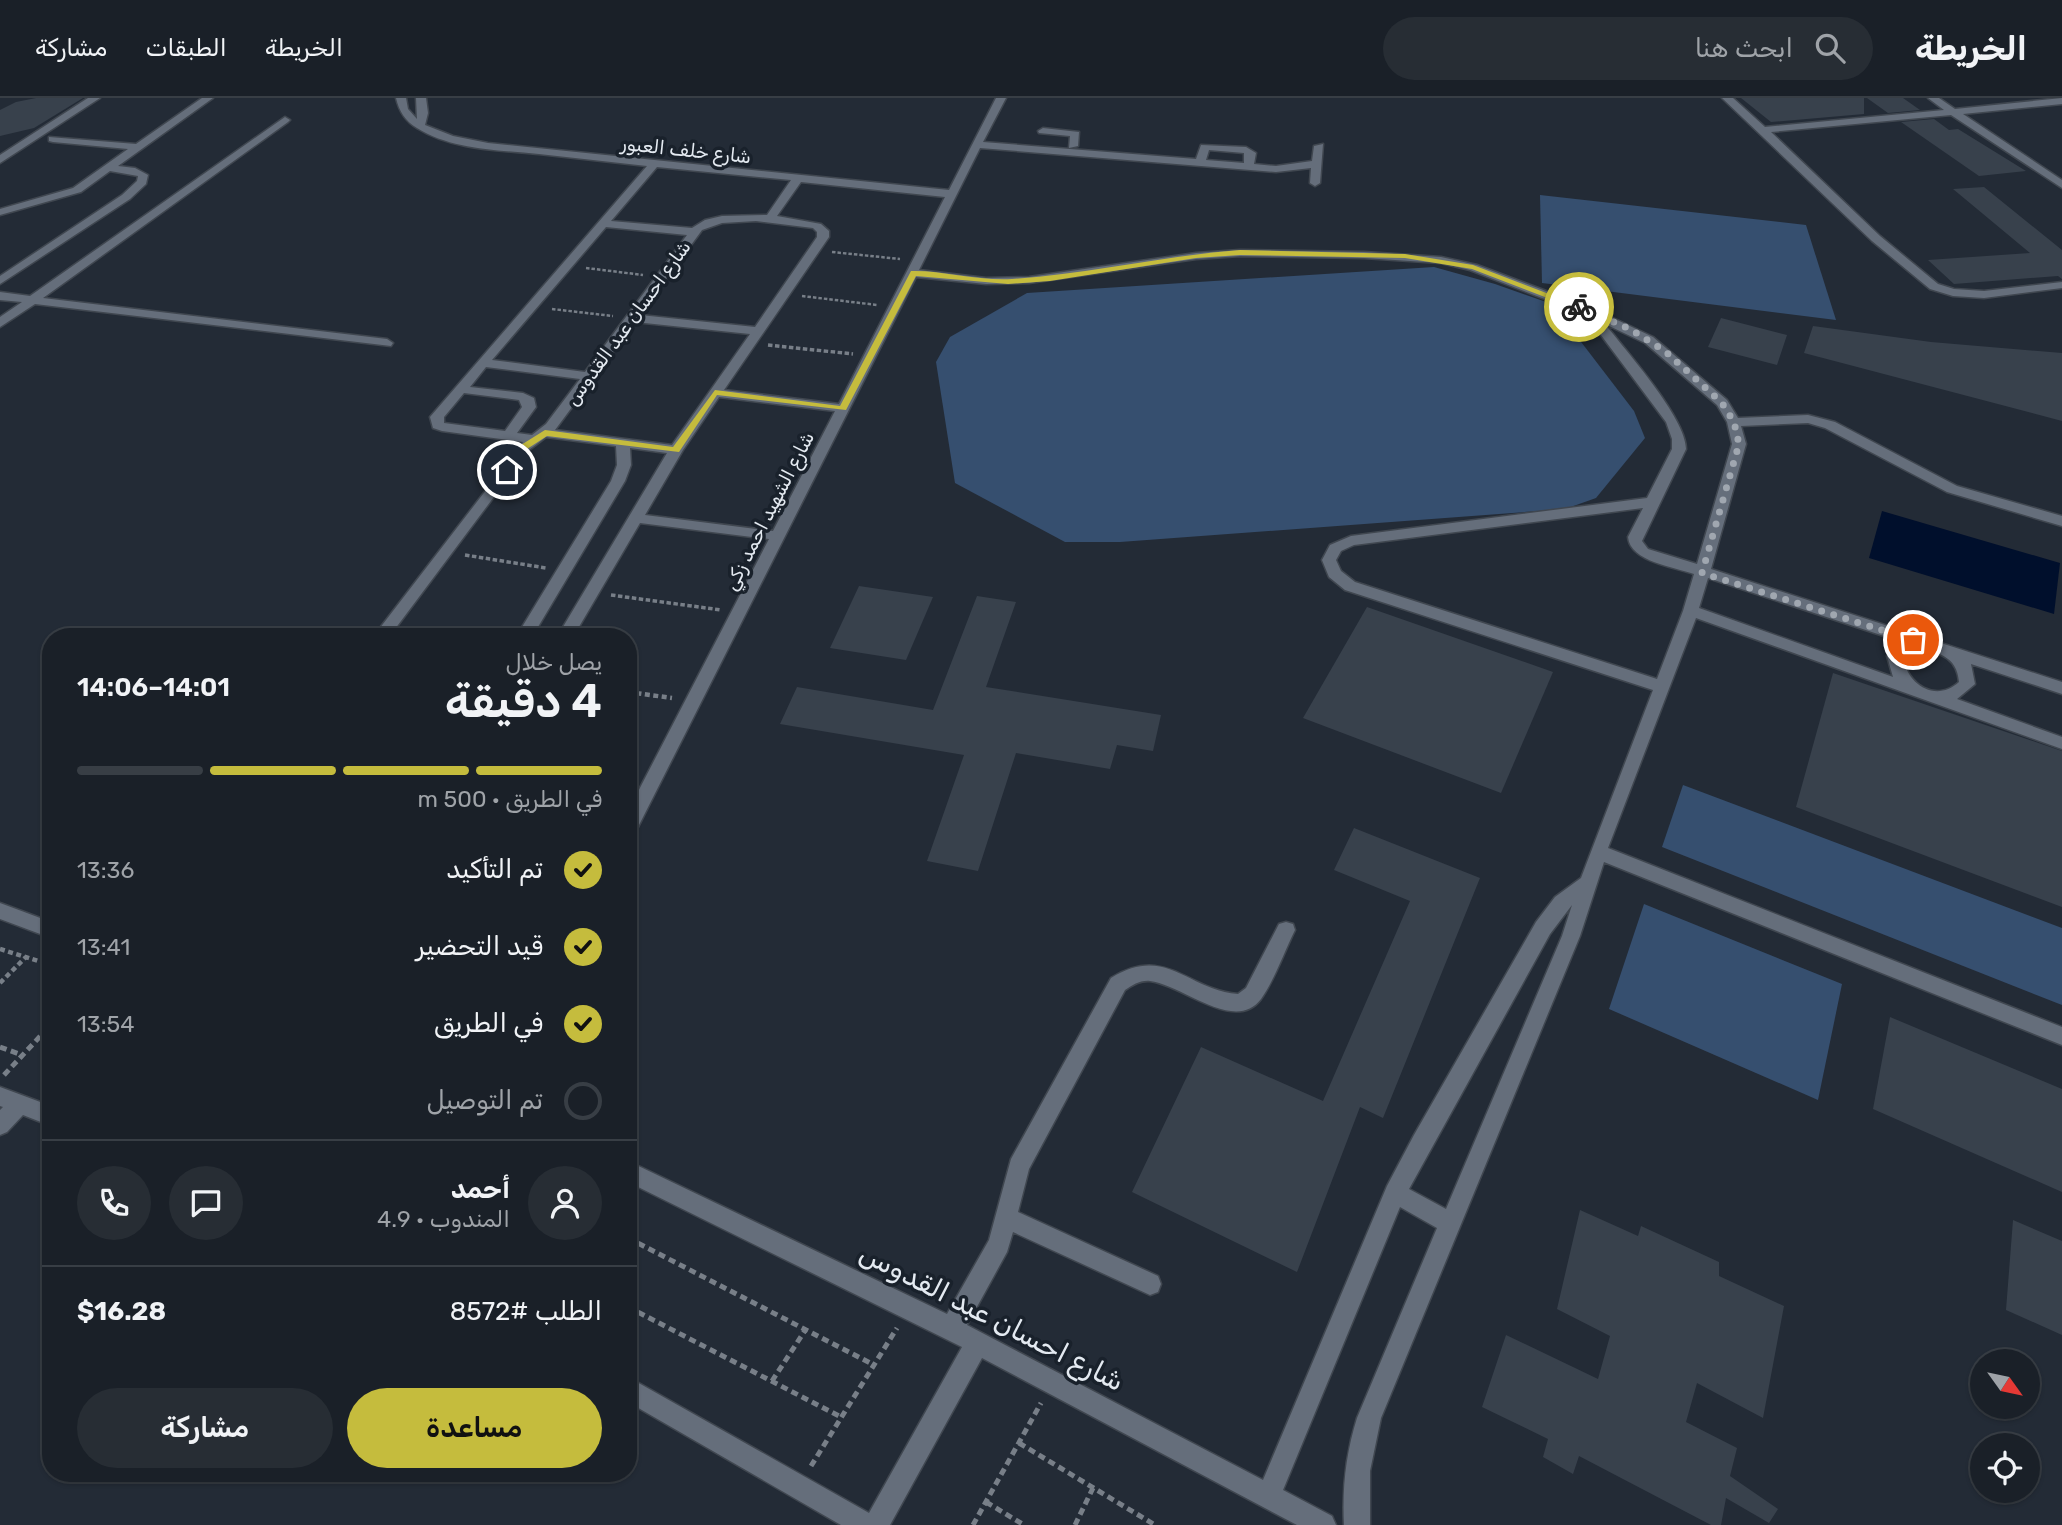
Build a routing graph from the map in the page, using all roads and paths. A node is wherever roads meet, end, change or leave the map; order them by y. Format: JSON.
{"nodes":[{"id":1,"x":95,"y":98,"type":"edge"},
{"id":2,"x":208,"y":98,"type":"edge"},
{"id":3,"x":401,"y":98,"type":"edge"},
{"id":4,"x":421,"y":98,"type":"edge"},
{"id":5,"x":1001,"y":98,"type":"edge"},
{"id":6,"x":1727,"y":98,"type":"edge"},
{"id":7,"x":1933,"y":98,"type":"edge"},
{"id":8,"x":1968,"y":99,"type":"edge"},
{"id":9,"x":2062,"y":101,"type":"edge"},
{"id":10,"x":2062,"y":107,"type":"edge"},
{"id":11,"x":1987,"y":109,"type":"junction"},
{"id":12,"x":1962,"y":115,"type":"junction"},
{"id":13,"x":1049,"y":119,"type":"dead end"},
{"id":14,"x":285,"y":120,"type":"dead end"},
{"id":15,"x":420,"y":126,"type":"junction"},
{"id":16,"x":1043,"y":131,"type":"junction"},
{"id":17,"x":1768,"y":133,"type":"junction"},
{"id":18,"x":53,"y":139,"type":"dead end"},
{"id":19,"x":979,"y":141,"type":"junction"},
{"id":20,"x":1038,"y":143,"type":"junction"},
{"id":21,"x":1073,"y":146,"type":"junction"},
{"id":22,"x":1319,"y":146,"type":"dead end"},
{"id":23,"x":136,"y":147,"type":"junction"},
{"id":24,"x":1099,"y":153,"type":"junction"},
{"id":25,"x":0,"y":160,"type":"edge"},
{"id":26,"x":1200,"y":162,"type":"junction"},
{"id":27,"x":654,"y":164,"type":"junction"},
{"id":28,"x":1317,"y":164,"type":"junction"},
{"id":29,"x":1248,"y":167,"type":"junction"},
{"id":30,"x":108,"y":168,"type":"junction"},
{"id":31,"x":798,"y":178,"type":"junction"},
{"id":32,"x":1315,"y":183,"type":"dead end"},
{"id":33,"x":2062,"y":184,"type":"edge"},
{"id":34,"x":952,"y":194,"type":"junction"},
{"id":35,"x":0,"y":212,"type":"edge"},
{"id":36,"x":769,"y":220,"type":"junction"},
{"id":37,"x":603,"y":223,"type":"junction"},
{"id":38,"x":694,"y":232,"type":"junction"},
{"id":39,"x":814,"y":250,"type":"junction"},
{"id":40,"x":566,"y":266,"type":"junction"},
{"id":41,"x":916,"y":267,"type":"junction"},
{"id":42,"x":661,"y":277,"type":"junction"},
{"id":43,"x":0,"y":281,"type":"edge"},
{"id":44,"x":2062,"y":285,"type":"edge"},
{"id":45,"x":784,"y":294,"type":"junction"},
{"id":46,"x":0,"y":296,"type":"edge"},
{"id":47,"x":32,"y":300,"type":"junction"},
{"id":48,"x":531,"y":307,"type":"junction"},
{"id":49,"x":895,"y":307,"type":"junction"},
{"id":50,"x":1590,"y":312,"type":"junction"},
{"id":51,"x":631,"y":318,"type":"junction"},
{"id":52,"x":0,"y":323,"type":"edge"},
{"id":53,"x":758,"y":331,"type":"junction"},
{"id":54,"x":387,"y":343,"type":"dead end"},
{"id":55,"x":750,"y":343,"type":"junction"},
{"id":56,"x":870,"y":356,"type":"junction"},
{"id":57,"x":482,"y":363,"type":"junction"},
{"id":58,"x":589,"y":376,"type":"junction"},
{"id":59,"x":459,"y":389,"type":"junction"},
{"id":60,"x":715,"y":393,"type":"junction"},
{"id":61,"x":843,"y":408,"type":"junction"},
{"id":62,"x":1734,"y":422,"type":"junction"},
{"id":63,"x":508,"y":436,"type":"junction"},
{"id":64,"x":540,"y":436,"type":"junction"},
{"id":65,"x":623,"y":443,"type":"junction"},
{"id":66,"x":676,"y":450,"type":"junction"},
{"id":67,"x":1653,"y":502,"type":"junction"},
{"id":68,"x":635,"y":518,"type":"junction"},
{"id":69,"x":2062,"y":521,"type":"edge"},
{"id":70,"x":778,"y":536,"type":"junction"},
{"id":71,"x":446,"y":552,"type":"junction"},
{"id":72,"x":564,"y":570,"type":"junction"},
{"id":73,"x":1702,"y":573,"type":"junction"},
{"id":74,"x":591,"y":593,"type":"junction"},
{"id":75,"x":1691,"y":611,"type":"junction"},
{"id":76,"x":739,"y":612,"type":"junction"},
{"id":77,"x":388,"y":628,"type":"edge"},
{"id":78,"x":529,"y":628,"type":"edge"},
{"id":79,"x":570,"y":628,"type":"edge"},
{"id":80,"x":1913,"y":640,"type":"junction"},
{"id":81,"x":1955,"y":654,"type":"junction"},
{"id":82,"x":1662,"y":687,"type":"junction"},
{"id":83,"x":2062,"y":688,"type":"edge"},
{"id":84,"x":1910,"y":689,"type":"junction"},
{"id":85,"x":637,"y":693,"type":"edge"},
{"id":86,"x":1937,"y":698,"type":"junction"},
{"id":87,"x":694,"y":701,"type":"junction"},
{"id":88,"x":2062,"y":743,"type":"edge"},
{"id":89,"x":637,"y":812,"type":"edge"},
{"id":90,"x":1598,"y":852,"type":"junction"},
{"id":91,"x":1587,"y":883,"type":"junction"},
{"id":92,"x":0,"y":911,"type":"edge"},
{"id":93,"x":42,"y":927,"type":"edge"},
{"id":94,"x":1286,"y":930,"type":"dead end"},
{"id":95,"x":0,"y":948,"type":"edge"},
{"id":96,"x":26,"y":957,"type":"junction"},
{"id":97,"x":42,"y":962,"type":"edge"},
{"id":98,"x":0,"y":983,"type":"edge"},
{"id":99,"x":42,"y":1034,"type":"edge"},
{"id":100,"x":2062,"y":1036,"type":"edge"},
{"id":101,"x":0,"y":1047,"type":"edge"},
{"id":102,"x":23,"y":1055,"type":"junction"},
{"id":103,"x":0,"y":1079,"type":"edge"},
{"id":104,"x":0,"y":1096,"type":"edge"},
{"id":105,"x":20,"y":1104,"type":"junction"},
{"id":106,"x":42,"y":1113,"type":"edge"},
{"id":107,"x":0,"y":1125,"type":"edge"},
{"id":108,"x":637,"y":1175,"type":"edge"},
{"id":109,"x":1395,"y":1193,"type":"junction"},
{"id":110,"x":1007,"y":1218,"type":"junction"},
{"id":111,"x":1451,"y":1224,"type":"junction"},
{"id":112,"x":637,"y":1243,"type":"edge"},
{"id":113,"x":1150,"y":1284,"type":"dead end"},
{"id":114,"x":910,"y":1307,"type":"junction"},
{"id":115,"x":637,"y":1312,"type":"edge"},
{"id":116,"x":806,"y":1329,"type":"junction"},
{"id":117,"x":952,"y":1329,"type":"junction"},
{"id":118,"x":978,"y":1342,"type":"junction"},
{"id":119,"x":874,"y":1365,"type":"junction"},
{"id":120,"x":772,"y":1381,"type":"junction"},
{"id":121,"x":1053,"y":1381,"type":"junction"},
{"id":122,"x":637,"y":1394,"type":"edge"},
{"id":123,"x":841,"y":1418,"type":"junction"},
{"id":124,"x":1018,"y":1443,"type":"junction"},
{"id":125,"x":799,"y":1485,"type":"junction"},
{"id":126,"x":1093,"y":1488,"type":"junction"},
{"id":127,"x":1269,"y":1494,"type":"junction"},
{"id":128,"x":986,"y":1502,"type":"junction"},
{"id":129,"x":866,"y":1525,"type":"edge"},
{"id":130,"x":876,"y":1525,"type":"edge"},
{"id":131,"x":973,"y":1525,"type":"edge"},
{"id":132,"x":1024,"y":1525,"type":"edge"},
{"id":133,"x":1075,"y":1525,"type":"edge"},
{"id":134,"x":1155,"y":1525,"type":"edge"},
{"id":135,"x":1323,"y":1525,"type":"edge"},
{"id":136,"x":1357,"y":1525,"type":"edge"}],
"edges":[{"from":1,"to":25,"type":"street"},
{"from":2,"to":23,"type":"street"},
{"from":3,"to":15,"type":"street"},
{"from":4,"to":15,"type":"street"},
{"from":5,"to":19,"type":"street","name":"شارع الشهيد احمد زكي"},
{"from":6,"to":17,"type":"street"},
{"from":7,"to":12,"type":"street"},
{"from":8,"to":11,"type":"street"},
{"from":9,"to":11,"type":"street"},
{"from":10,"to":12,"type":"street"},
{"from":11,"to":12,"type":"street"},
{"from":12,"to":17,"type":"street"},
{"from":12,"to":33,"type":"street"},
{"from":13,"to":16,"type":"street"},
{"from":14,"to":47,"type":"street"},
{"from":15,"to":27,"type":"street","name":"شارع خلف العبور"},
{"from":16,"to":20,"type":"street"},
{"from":16,"to":21,"type":"street"},
{"from":17,"to":44,"type":"street"},
{"from":18,"to":23,"type":"street"},
{"from":19,"to":20,"type":"street"},
{"from":19,"to":24,"type":"street"},
{"from":19,"to":34,"type":"street","name":"شارع الشهيد احمد زكي"},
{"from":20,"to":21,"type":"street"},
{"from":21,"to":24,"type":"street"},
{"from":22,"to":28,"type":"street"},
{"from":23,"to":30,"type":"street"},
{"from":24,"to":26,"type":"street"},
{"from":26,"to":29,"type":"street"},
{"from":26,"to":29,"type":"street"},
{"from":27,"to":31,"type":"street","name":"شارع خلف العبور"},
{"from":27,"to":37,"type":"street"},
{"from":28,"to":29,"type":"street"},
{"from":28,"to":32,"type":"street"},
{"from":30,"to":35,"type":"street"},
{"from":30,"to":43,"type":"street"},
{"from":31,"to":34,"type":"street","name":"شارع خلف العبور"},
{"from":31,"to":36,"type":"street"},
{"from":34,"to":41,"type":"street","name":"شارع الشهيد احمد زكي"},
{"from":36,"to":38,"type":"street","name":"شارع احسان عبد القدوس"},
{"from":36,"to":39,"type":"street","name":"شارع احسان عبد القدوس"},
{"from":37,"to":38,"type":"street"},
{"from":37,"to":40,"type":"street"},
{"from":38,"to":42,"type":"street","name":"شارع احسان عبد القدوس"},
{"from":39,"to":41,"type":"path"},
{"from":39,"to":45,"type":"street"},
{"from":40,"to":42,"type":"path"},
{"from":40,"to":48,"type":"street"},
{"from":41,"to":49,"type":"street","name":"شارع الشهيد احمد زكي"},
{"from":41,"to":50,"type":"street"},
{"from":42,"to":51,"type":"street","name":"شارع احسان عبد القدوس"},
{"from":45,"to":49,"type":"path"},
{"from":45,"to":53,"type":"street"},
{"from":46,"to":47,"type":"street"},
{"from":47,"to":52,"type":"street"},
{"from":47,"to":54,"type":"street"},
{"from":48,"to":51,"type":"path"},
{"from":48,"to":57,"type":"street"},
{"from":49,"to":56,"type":"street","name":"شارع الشهيد احمد زكي"},
{"from":50,"to":62,"type":"street"},
{"from":50,"to":67,"type":"street"},
{"from":51,"to":53,"type":"street"},
{"from":51,"to":58,"type":"street","name":"شارع احسان عبد القدوس"},
{"from":53,"to":55,"type":"street"},
{"from":55,"to":56,"type":"path"},
{"from":55,"to":60,"type":"street"},
{"from":56,"to":61,"type":"street","name":"شارع الشهيد احمد زكي"},
{"from":57,"to":58,"type":"street"},
{"from":57,"to":59,"type":"street"},
{"from":58,"to":64,"type":"street","name":"شارع احسان عبد القدوس"},
{"from":59,"to":63,"type":"street"},
{"from":59,"to":63,"type":"street"},
{"from":60,"to":61,"type":"street"},
{"from":60,"to":66,"type":"street"},
{"from":61,"to":70,"type":"street","name":"شارع الشهيد احمد زكي"},
{"from":62,"to":69,"type":"street"},
{"from":62,"to":73,"type":"street"},
{"from":63,"to":64,"type":"street"},
{"from":64,"to":65,"type":"street"},
{"from":64,"to":71,"type":"street","name":"شارع احسان عبد القدوس"},
{"from":65,"to":66,"type":"street"},
{"from":65,"to":72,"type":"street"},
{"from":66,"to":68,"type":"street"},
{"from":67,"to":73,"type":"street"},
{"from":67,"to":82,"type":"street"},
{"from":68,"to":70,"type":"street"},
{"from":68,"to":74,"type":"street"},
{"from":70,"to":76,"type":"street","name":"شارع الشهيد احمد زكي"},
{"from":71,"to":72,"type":"path"},
{"from":71,"to":77,"type":"street","name":"شارع احسان عبد القدوس"},
{"from":72,"to":78,"type":"street"},
{"from":73,"to":75,"type":"street"},
{"from":73,"to":80,"type":"street"},
{"from":74,"to":76,"type":"path"},
{"from":74,"to":79,"type":"street"},
{"from":75,"to":82,"type":"street"},
{"from":75,"to":84,"type":"street"},
{"from":76,"to":87,"type":"street","name":"شارع الشهيد احمد زكي"},
{"from":80,"to":81,"type":"street"},
{"from":80,"to":84,"type":"street"},
{"from":81,"to":83,"type":"street"},
{"from":81,"to":86,"type":"street"},
{"from":82,"to":90,"type":"street"},
{"from":84,"to":86,"type":"street"},
{"from":85,"to":87,"type":"path"},
{"from":86,"to":88,"type":"street"},
{"from":87,"to":89,"type":"street","name":"شارع الشهيد احمد زكي"},
{"from":90,"to":91,"type":"street"},
{"from":90,"to":100,"type":"street"},
{"from":91,"to":109,"type":"street"},
{"from":91,"to":111,"type":"street"},
{"from":92,"to":93,"type":"street"},
{"from":94,"to":110,"type":"street"},
{"from":95,"to":96,"type":"path"},
{"from":96,"to":97,"type":"path"},
{"from":96,"to":98,"type":"path"},
{"from":99,"to":102,"type":"path"},
{"from":101,"to":102,"type":"path"},
{"from":102,"to":103,"type":"path"},
{"from":104,"to":105,"type":"street"},
{"from":105,"to":106,"type":"street"},
{"from":105,"to":107,"type":"street"},
{"from":108,"to":114,"type":"street","name":"شارع احسان عبد القدوس"},
{"from":109,"to":111,"type":"street"},
{"from":109,"to":127,"type":"street"},
{"from":110,"to":113,"type":"street"},
{"from":110,"to":117,"type":"street"},
{"from":111,"to":136,"type":"street"},
{"from":112,"to":116,"type":"path"},
{"from":114,"to":117,"type":"street","name":"شارع احسان عبد القدوس"},
{"from":114,"to":119,"type":"path"},
{"from":115,"to":120,"type":"path"},
{"from":116,"to":119,"type":"path"},
{"from":116,"to":120,"type":"path"},
{"from":117,"to":118,"type":"street","name":"شارع احسان عبد القدوس"},
{"from":118,"to":121,"type":"street","name":"شارع احسان عبد القدوس"},
{"from":118,"to":130,"type":"street"},
{"from":119,"to":123,"type":"path"},
{"from":120,"to":123,"type":"path"},
{"from":121,"to":124,"type":"path"},
{"from":121,"to":127,"type":"street","name":"شارع احسان عبد القدوس"},
{"from":122,"to":125,"type":"street"},
{"from":123,"to":125,"type":"path"},
{"from":124,"to":126,"type":"path"},
{"from":124,"to":128,"type":"path"},
{"from":125,"to":129,"type":"street"},
{"from":126,"to":133,"type":"path"},
{"from":126,"to":134,"type":"path"},
{"from":127,"to":135,"type":"street","name":"شارع احسان عبد القدوس"},
{"from":128,"to":131,"type":"path"},
{"from":128,"to":132,"type":"path"}]}
